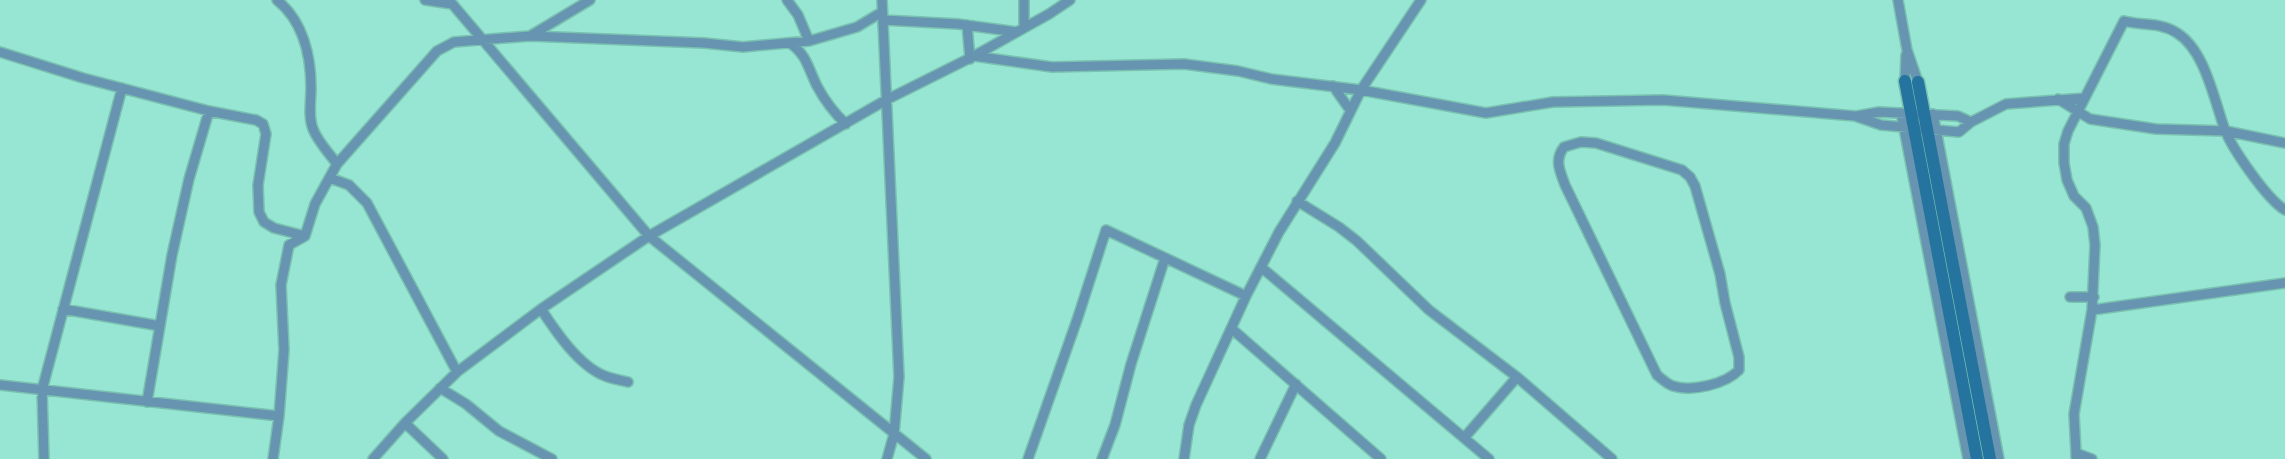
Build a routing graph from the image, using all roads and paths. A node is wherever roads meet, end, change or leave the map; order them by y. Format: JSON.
{"nodes":[{"id":1,"x":277,"y":0,"type":"edge"},
{"id":2,"x":425,"y":0,"type":"edge"},
{"id":3,"x":590,"y":0,"type":"edge"},
{"id":4,"x":787,"y":0,"type":"edge"},
{"id":5,"x":882,"y":0,"type":"edge"},
{"id":6,"x":1023,"y":0,"type":"edge"},
{"id":7,"x":1070,"y":0,"type":"edge"},
{"id":8,"x":1421,"y":0,"type":"edge"},
{"id":9,"x":1898,"y":0,"type":"edge"},
{"id":10,"x":450,"y":2,"type":"edge"},
{"id":11,"x":882,"y":16,"type":"junction"},
{"id":12,"x":967,"y":25,"type":"junction"},
{"id":13,"x":1021,"y":30,"type":"junction"},
{"id":14,"x":530,"y":36,"type":"junction"},
{"id":15,"x":482,"y":40,"type":"junction"},
{"id":16,"x":809,"y":41,"type":"junction"},
{"id":17,"x":790,"y":43,"type":"junction"},
{"id":18,"x":1906,"y":50,"type":"junction"},
{"id":19,"x":0,"y":52,"type":"edge"},
{"id":20,"x":972,"y":57,"type":"junction"},
{"id":21,"x":1905,"y":81,"type":"joint"},
{"id":22,"x":1918,"y":82,"type":"joint"},
{"id":23,"x":1333,"y":86,"type":"junction"},
{"id":24,"x":122,"y":88,"type":"junction"},
{"id":25,"x":1361,"y":90,"type":"junction"},
{"id":26,"x":2085,"y":98,"type":"junction"},
{"id":27,"x":2058,"y":99,"type":"junction"},
{"id":28,"x":886,"y":100,"type":"junction"},
{"id":29,"x":1350,"y":110,"type":"junction"},
{"id":30,"x":209,"y":111,"type":"junction"},
{"id":31,"x":2079,"y":112,"type":"junction"},
{"id":32,"x":1906,"y":113,"type":"junction"},
{"id":33,"x":1929,"y":114,"type":"junction"},
{"id":34,"x":1855,"y":116,"type":"junction"},
{"id":35,"x":1971,"y":122,"type":"junction"},
{"id":36,"x":846,"y":124,"type":"junction"},
{"id":37,"x":1908,"y":127,"type":"junction"},
{"id":38,"x":1931,"y":129,"type":"junction"},
{"id":39,"x":2226,"y":131,"type":"junction"},
{"id":40,"x":2285,"y":143,"type":"edge"},
{"id":41,"x":337,"y":164,"type":"junction"},
{"id":42,"x":330,"y":178,"type":"junction"},
{"id":43,"x":1297,"y":201,"type":"junction"},
{"id":44,"x":2285,"y":210,"type":"edge"},
{"id":45,"x":305,"y":236,"type":"junction"},
{"id":46,"x":649,"y":236,"type":"junction"},
{"id":47,"x":1165,"y":258,"type":"junction"},
{"id":48,"x":1261,"y":267,"type":"junction"},
{"id":49,"x":2285,"y":283,"type":"edge"},
{"id":50,"x":1246,"y":296,"type":"junction"},
{"id":51,"x":2070,"y":297,"type":"dead end"},
{"id":52,"x":2094,"y":297,"type":"junction"},
{"id":53,"x":63,"y":309,"type":"junction"},
{"id":54,"x":541,"y":309,"type":"junction"},
{"id":55,"x":2092,"y":310,"type":"junction"},
{"id":56,"x":160,"y":326,"type":"junction"},
{"id":57,"x":1232,"y":329,"type":"junction"},
{"id":58,"x":1734,"y":335,"type":"joint"},
{"id":59,"x":457,"y":372,"type":"junction"},
{"id":60,"x":1517,"y":377,"type":"junction"},
{"id":61,"x":628,"y":382,"type":"dead end"},
{"id":62,"x":1296,"y":384,"type":"junction"},
{"id":63,"x":0,"y":385,"type":"edge"},
{"id":64,"x":440,"y":388,"type":"junction"},
{"id":65,"x":42,"y":390,"type":"junction"},
{"id":66,"x":147,"y":402,"type":"junction"},
{"id":67,"x":279,"y":416,"type":"junction"},
{"id":68,"x":405,"y":423,"type":"junction"},
{"id":69,"x":894,"y":434,"type":"junction"},
{"id":70,"x":1464,"y":438,"type":"junction"},
{"id":71,"x":2076,"y":456,"type":"edge"},
{"id":72,"x":44,"y":459,"type":"edge"},
{"id":73,"x":273,"y":459,"type":"edge"},
{"id":74,"x":373,"y":459,"type":"edge"},
{"id":75,"x":443,"y":459,"type":"edge"},
{"id":76,"x":552,"y":459,"type":"edge"},
{"id":77,"x":887,"y":459,"type":"edge"},
{"id":78,"x":926,"y":459,"type":"edge"},
{"id":79,"x":1028,"y":459,"type":"edge"},
{"id":80,"x":1102,"y":459,"type":"edge"},
{"id":81,"x":1184,"y":459,"type":"edge"},
{"id":82,"x":1260,"y":459,"type":"edge"},
{"id":83,"x":1381,"y":459,"type":"edge"},
{"id":84,"x":1489,"y":459,"type":"edge"},
{"id":85,"x":1612,"y":459,"type":"edge"},
{"id":86,"x":1968,"y":459,"type":"edge"},
{"id":87,"x":1977,"y":459,"type":"edge"},
{"id":88,"x":1989,"y":459,"type":"edge"},
{"id":89,"x":1999,"y":459,"type":"edge"},
{"id":90,"x":2092,"y":459,"type":"edge"}],
"edges":[{"from":1,"to":41,"type":"street"},
{"from":2,"to":10,"type":"street"},
{"from":3,"to":14,"type":"street"},
{"from":4,"to":16,"type":"street"},
{"from":5,"to":11,"type":"street"},
{"from":6,"to":13,"type":"street"},
{"from":7,"to":13,"type":"street"},
{"from":8,"to":25,"type":"street"},
{"from":9,"to":18,"type":"street"},
{"from":10,"to":15,"type":"street"},
{"from":11,"to":12,"type":"street"},
{"from":11,"to":16,"type":"street"},
{"from":11,"to":28,"type":"street"},
{"from":12,"to":13,"type":"street"},
{"from":12,"to":20,"type":"street"},
{"from":13,"to":20,"type":"street"},
{"from":14,"to":15,"type":"street"},
{"from":14,"to":17,"type":"street"},
{"from":15,"to":41,"type":"street"},
{"from":15,"to":46,"type":"street"},
{"from":16,"to":17,"type":"street"},
{"from":17,"to":36,"type":"street"},
{"from":18,"to":21,"type":"street"},
{"from":18,"to":22,"type":"street"},
{"from":19,"to":24,"type":"street"},
{"from":20,"to":23,"type":"street"},
{"from":20,"to":28,"type":"street"},
{"from":21,"to":32,"type":"main road"},
{"from":22,"to":33,"type":"main road"},
{"from":23,"to":25,"type":"street"},
{"from":23,"to":29,"type":"street"},
{"from":24,"to":30,"type":"street"},
{"from":24,"to":53,"type":"street"},
{"from":25,"to":29,"type":"street"},
{"from":25,"to":34,"type":"street"},
{"from":26,"to":27,"type":"street"},
{"from":26,"to":31,"type":"street"},
{"from":26,"to":39,"type":"street"},
{"from":27,"to":31,"type":"street"},
{"from":27,"to":35,"type":"street"},
{"from":28,"to":36,"type":"street"},
{"from":28,"to":69,"type":"street"},
{"from":29,"to":43,"type":"street"},
{"from":30,"to":45,"type":"street"},
{"from":30,"to":56,"type":"street"},
{"from":31,"to":39,"type":"street"},
{"from":31,"to":52,"type":"street"},
{"from":32,"to":33,"type":"street"},
{"from":32,"to":34,"type":"street"},
{"from":32,"to":37,"type":"main road"},
{"from":33,"to":35,"type":"street"},
{"from":33,"to":38,"type":"main road"},
{"from":34,"to":37,"type":"street"},
{"from":35,"to":38,"type":"street"},
{"from":36,"to":46,"type":"street"},
{"from":37,"to":38,"type":"street"},
{"from":37,"to":86,"type":"street"},
{"from":37,"to":87,"type":"main road"},
{"from":38,"to":88,"type":"main road"},
{"from":38,"to":89,"type":"street"},
{"from":39,"to":40,"type":"street"},
{"from":39,"to":44,"type":"street"},
{"from":41,"to":42,"type":"street"},
{"from":42,"to":45,"type":"street"},
{"from":42,"to":59,"type":"street"},
{"from":43,"to":48,"type":"street"},
{"from":43,"to":60,"type":"street"},
{"from":45,"to":67,"type":"street"},
{"from":46,"to":54,"type":"street"},
{"from":46,"to":69,"type":"street"},
{"from":47,"to":50,"type":"street"},
{"from":47,"to":79,"type":"street"},
{"from":47,"to":80,"type":"street"},
{"from":48,"to":50,"type":"street"},
{"from":48,"to":70,"type":"street"},
{"from":49,"to":55,"type":"street"},
{"from":50,"to":57,"type":"street"},
{"from":51,"to":52,"type":"street"},
{"from":52,"to":55,"type":"street"},
{"from":53,"to":56,"type":"street"},
{"from":53,"to":65,"type":"street"},
{"from":54,"to":59,"type":"street"},
{"from":54,"to":61,"type":"street"},
{"from":55,"to":71,"type":"street"},
{"from":56,"to":66,"type":"street"},
{"from":57,"to":62,"type":"street"},
{"from":57,"to":81,"type":"street"},
{"from":58,"to":58,"type":"street"},
{"from":59,"to":64,"type":"street"},
{"from":60,"to":70,"type":"street"},
{"from":60,"to":85,"type":"street"},
{"from":62,"to":82,"type":"street"},
{"from":62,"to":83,"type":"street"},
{"from":63,"to":65,"type":"street"},
{"from":64,"to":68,"type":"street"},
{"from":64,"to":76,"type":"street"},
{"from":65,"to":66,"type":"street"},
{"from":65,"to":72,"type":"street"},
{"from":66,"to":67,"type":"street"},
{"from":67,"to":73,"type":"street"},
{"from":68,"to":74,"type":"street"},
{"from":68,"to":75,"type":"street"},
{"from":69,"to":77,"type":"street"},
{"from":69,"to":78,"type":"street"},
{"from":70,"to":84,"type":"street"},
{"from":71,"to":90,"type":"street"}]}
